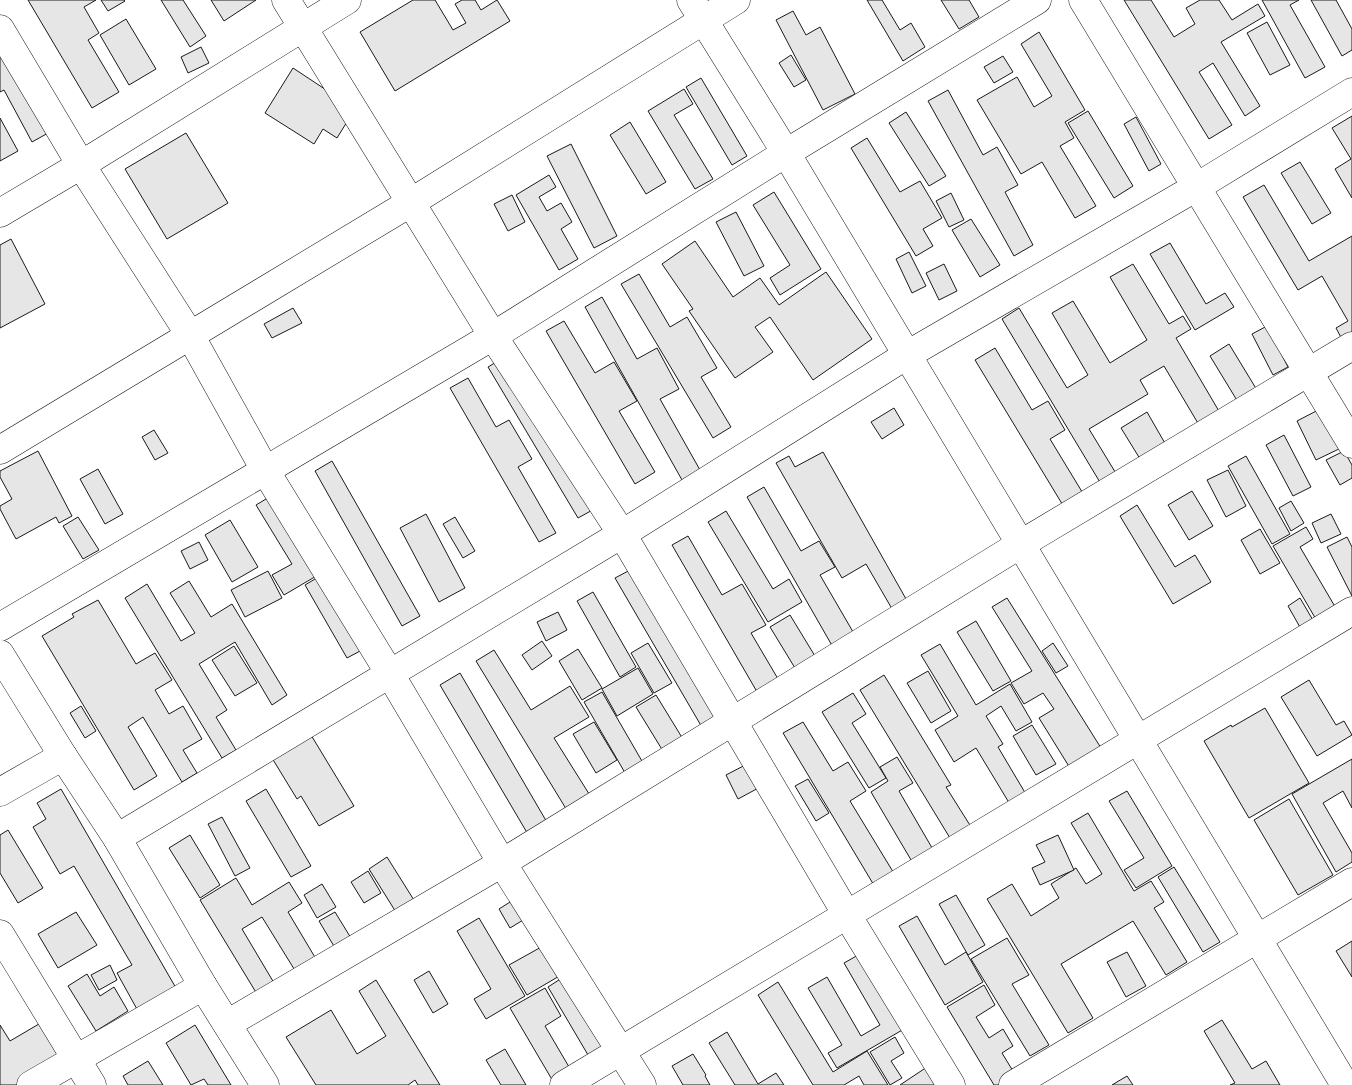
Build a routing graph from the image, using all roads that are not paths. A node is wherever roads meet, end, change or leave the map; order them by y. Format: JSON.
{"nodes":[{"id":1,"x":286,"y":0,"type":"edge"},
{"id":2,"x":347,"y":0,"type":"edge"},
{"id":3,"x":736,"y":0,"type":"edge"},
{"id":4,"x":1037,"y":0,"type":"edge"},
{"id":5,"x":1083,"y":0,"type":"edge"},
{"id":6,"x":698,"y":11,"type":"edge"},
{"id":7,"x":303,"y":28,"type":"junction"},
{"id":8,"x":0,"y":29,"type":"edge"},
{"id":9,"x":1352,"y":92,"type":"edge"},
{"id":10,"x":786,"y":153,"type":"junction"},
{"id":11,"x":81,"y":165,"type":"junction"},
{"id":12,"x":1195,"y":188,"type":"junction"},
{"id":13,"x":410,"y":202,"type":"junction"},
{"id":14,"x":0,"y":212,"type":"edge"},
{"id":15,"x":190,"y":335,"type":"junction"},
{"id":16,"x":493,"y":336,"type":"junction"},
{"id":17,"x":1352,"y":346,"type":"edge"},
{"id":18,"x":906,"y":355,"type":"junction"},
{"id":19,"x":1308,"y":371,"type":"junction"},
{"id":20,"x":1352,"y":444,"type":"edge"},
{"id":21,"x":0,"y":450,"type":"edge"},
{"id":22,"x":265,"y":470,"type":"junction"},
{"id":23,"x":622,"y":534,"type":"junction"},
{"id":24,"x":1021,"y":544,"type":"junction"},
{"id":25,"x":1352,"y":611,"type":"edge"},
{"id":26,"x":0,"y":627,"type":"edge"},
{"id":27,"x":0,"y":654,"type":"edge"},
{"id":28,"x":390,"y":674,"type":"junction"},
{"id":29,"x":733,"y":722,"type":"junction"},
{"id":30,"x":1137,"y":740,"type":"junction"},
{"id":31,"x":64,"y":756,"type":"junction"},
{"id":32,"x":0,"y":792,"type":"edge"},
{"id":33,"x":117,"y":838,"type":"junction"},
{"id":34,"x":502,"y":863,"type":"junction"},
{"id":35,"x":1352,"y":882,"type":"edge"},
{"id":36,"x":847,"y":915,"type":"junction"},
{"id":37,"x":0,"y":934,"type":"edge"},
{"id":38,"x":1257,"y":940,"type":"junction"},
{"id":39,"x":202,"y":986,"type":"junction"},
{"id":40,"x":227,"y":1024,"type":"junction"},
{"id":41,"x":621,"y":1051,"type":"junction"},
{"id":42,"x":76,"y":1058,"type":"junction"},
{"id":43,"x":31,"y":1085,"type":"edge"},
{"id":44,"x":92,"y":1085,"type":"edge"},
{"id":45,"x":265,"y":1085,"type":"edge"},
{"id":46,"x":564,"y":1085,"type":"edge"},
{"id":47,"x":642,"y":1085,"type":"edge"},
{"id":48,"x":951,"y":1085,"type":"edge"},
{"id":49,"x":1013,"y":1085,"type":"edge"},
{"id":50,"x":1345,"y":1085,"type":"edge"}],
"edges":[{"from":1,"to":7,"type":"street"},
{"from":2,"to":7,"type":"street"},
{"from":3,"to":6,"type":"street"},
{"from":4,"to":10,"type":"street"},
{"from":5,"to":12,"type":"street"},
{"from":6,"to":10,"type":"street"},
{"from":6,"to":13,"type":"street"},
{"from":7,"to":11,"type":"street"},
{"from":7,"to":13,"type":"street"},
{"from":8,"to":11,"type":"street"},
{"from":9,"to":12,"type":"street"},
{"from":10,"to":16,"type":"street"},
{"from":10,"to":18,"type":"street"},
{"from":11,"to":14,"type":"street"},
{"from":11,"to":15,"type":"street"},
{"from":12,"to":18,"type":"street"},
{"from":12,"to":19,"type":"street"},
{"from":13,"to":15,"type":"street"},
{"from":13,"to":16,"type":"street"},
{"from":15,"to":21,"type":"street"},
{"from":15,"to":22,"type":"street"},
{"from":16,"to":22,"type":"street"},
{"from":16,"to":23,"type":"street"},
{"from":17,"to":19,"type":"street"},
{"from":18,"to":23,"type":"street"},
{"from":18,"to":24,"type":"street"},
{"from":19,"to":20,"type":"street"},
{"from":19,"to":24,"type":"street"},
{"from":22,"to":26,"type":"street"},
{"from":22,"to":28,"type":"street"},
{"from":23,"to":28,"type":"street"},
{"from":23,"to":29,"type":"street"},
{"from":24,"to":29,"type":"street"},
{"from":24,"to":30,"type":"street"},
{"from":25,"to":30,"type":"street"},
{"from":27,"to":31,"type":"street"},
{"from":28,"to":33,"type":"street"},
{"from":28,"to":34,"type":"street"},
{"from":29,"to":34,"type":"street"},
{"from":29,"to":36,"type":"street"},
{"from":30,"to":36,"type":"street"},
{"from":30,"to":38,"type":"street"},
{"from":31,"to":32,"type":"street"},
{"from":31,"to":33,"type":"street"},
{"from":33,"to":39,"type":"street"},
{"from":34,"to":40,"type":"street"},
{"from":34,"to":41,"type":"street"},
{"from":35,"to":38,"type":"street"},
{"from":36,"to":41,"type":"street"},
{"from":36,"to":48,"type":"street"},
{"from":37,"to":42,"type":"street"},
{"from":38,"to":49,"type":"street"},
{"from":38,"to":50,"type":"street"},
{"from":39,"to":40,"type":"street"},
{"from":39,"to":42,"type":"street"},
{"from":40,"to":45,"type":"street"},
{"from":41,"to":46,"type":"street"},
{"from":41,"to":47,"type":"street"},
{"from":42,"to":43,"type":"street"},
{"from":42,"to":44,"type":"street"}]}
